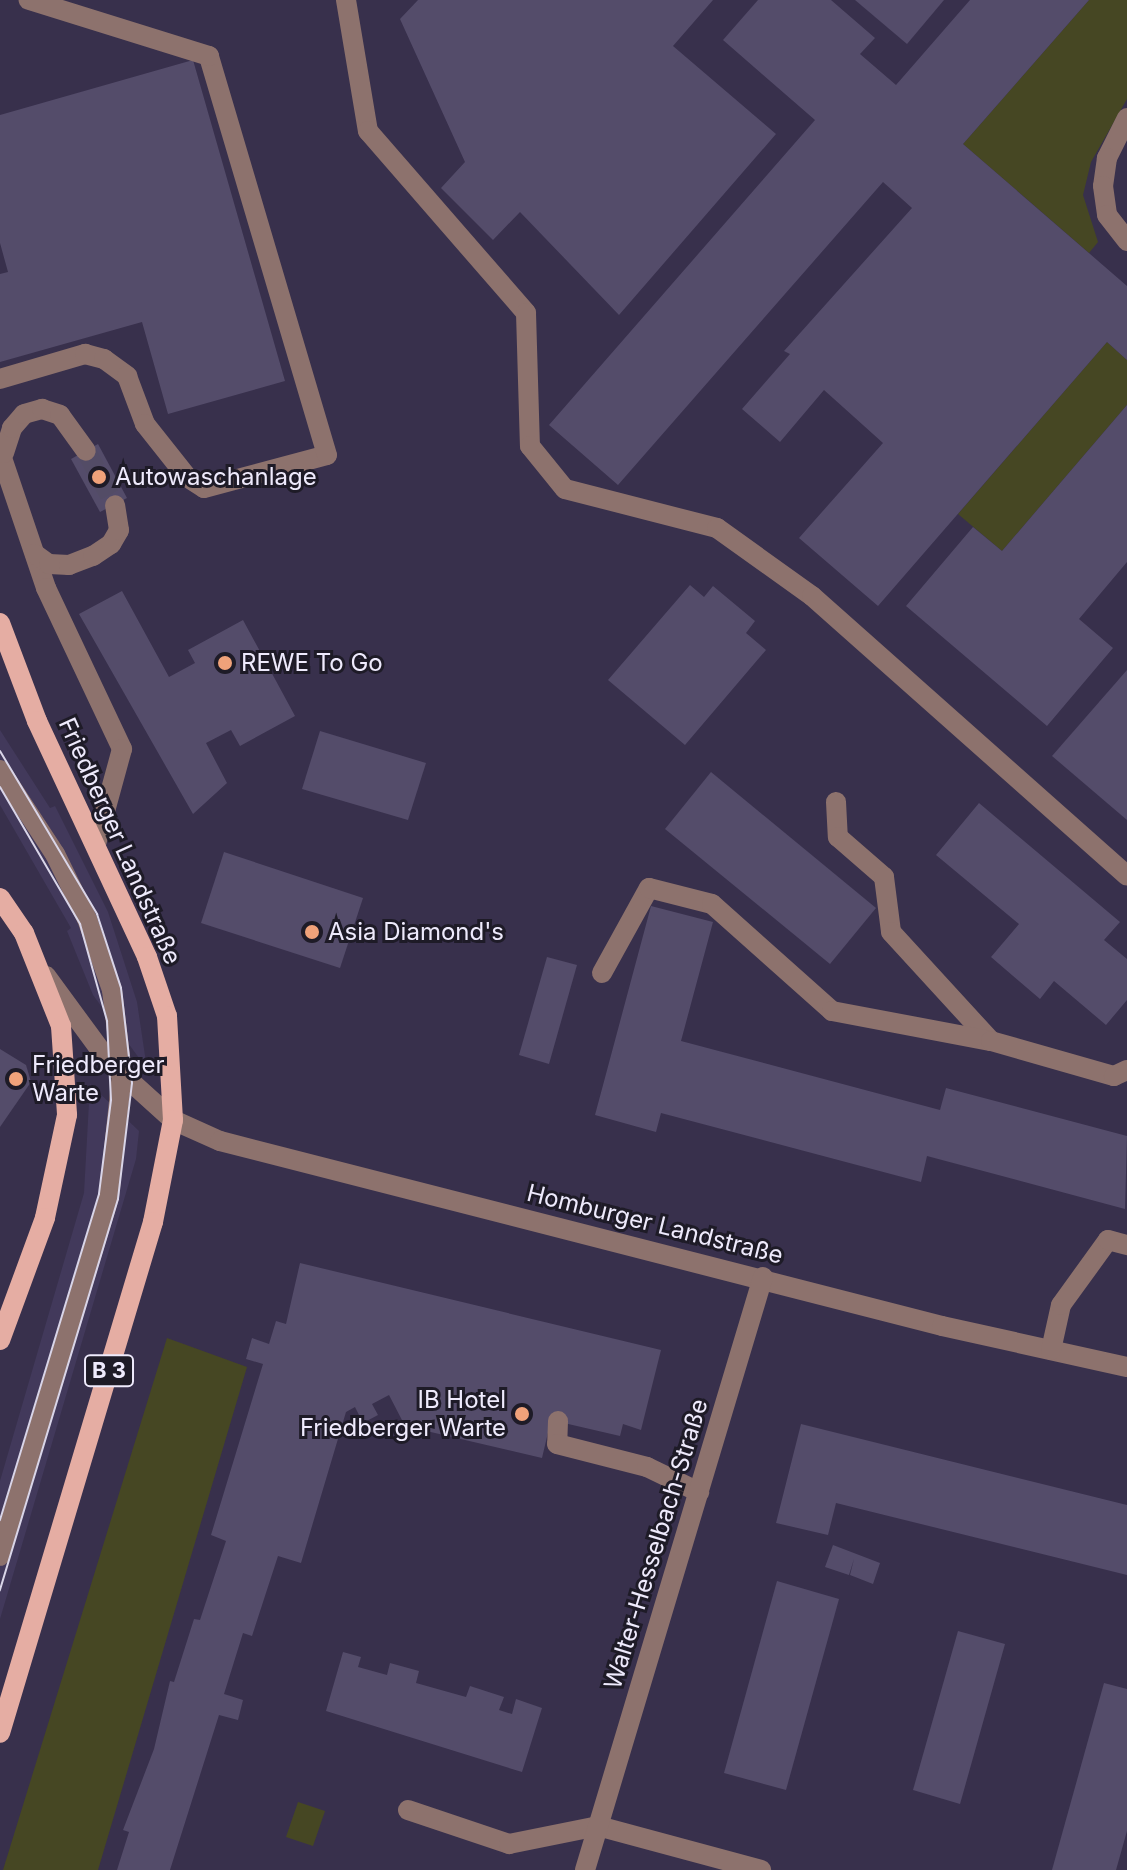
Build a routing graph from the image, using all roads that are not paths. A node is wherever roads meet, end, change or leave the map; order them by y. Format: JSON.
{"nodes":[{"id":1,"x":29,"y":0,"type":"edge"},
{"id":2,"x":346,"y":0,"type":"edge"},
{"id":3,"x":1127,"y":119,"type":"edge"},
{"id":4,"x":1127,"y":241,"type":"edge"},
{"id":5,"x":0,"y":379,"type":"edge"},
{"id":6,"x":86,"y":451,"type":"tunnel mouth"},
{"id":7,"x":2,"y":452,"type":"edge"},
{"id":8,"x":115,"y":505,"type":"tunnel mouth"},
{"id":9,"x":35,"y":554,"type":"junction"},
{"id":10,"x":0,"y":623,"type":"edge"},
{"id":11,"x":0,"y":770,"type":"edge"},
{"id":12,"x":836,"y":802,"type":"dead end"},
{"id":13,"x":96,"y":844,"type":"junction"},
{"id":14,"x":1127,"y":876,"type":"edge"},
{"id":15,"x":0,"y":898,"type":"edge"},
{"id":16,"x":40,"y":968,"type":"junction"},
{"id":17,"x":602,"y":973,"type":"dead end"},
{"id":18,"x":991,"y":1041,"type":"junction"},
{"id":19,"x":1127,"y":1070,"type":"edge"},
{"id":20,"x":122,"y":1073,"type":"junction"},
{"id":21,"x":173,"y":1120,"type":"junction"},
{"id":22,"x":1127,"y":1245,"type":"edge"},
{"id":23,"x":763,"y":1277,"type":"junction"},
{"id":24,"x":0,"y":1340,"type":"edge"},
{"id":25,"x":1051,"y":1350,"type":"junction"},
{"id":26,"x":1127,"y":1367,"type":"edge"},
{"id":27,"x":558,"y":1421,"type":"dead end"},
{"id":28,"x":699,"y":1492,"type":"junction"},
{"id":29,"x":0,"y":1556,"type":"edge"},
{"id":30,"x":0,"y":1733,"type":"edge"},
{"id":31,"x":408,"y":1810,"type":"dead end"},
{"id":32,"x":598,"y":1826,"type":"junction"},
{"id":33,"x":585,"y":1870,"type":"edge"},
{"id":34,"x":761,"y":1870,"type":"edge"}],
"edges":[{"from":1,"to":5,"type":"street"},
{"from":2,"to":14,"type":"street"},
{"from":3,"to":4,"type":"street"},
{"from":6,"to":7,"type":"street"},
{"from":7,"to":9,"type":"street"},
{"from":8,"to":9,"type":"street"},
{"from":9,"to":13,"type":"street"},
{"from":10,"to":13,"type":"main road","name":"Friedberger Landstraße","number":"B 3"},
{"from":11,"to":20,"type":"street"},
{"from":12,"to":18,"type":"street"},
{"from":13,"to":21,"type":"main road","name":"Friedberger Landstraße","number":"B 3"},
{"from":15,"to":16,"type":"main road"},
{"from":16,"to":20,"type":"street","name":"Homburger Landstraße"},
{"from":16,"to":24,"type":"main road"},
{"from":17,"to":18,"type":"street"},
{"from":18,"to":19,"type":"street"},
{"from":20,"to":21,"type":"street","name":"Homburger Landstraße"},
{"from":20,"to":29,"type":"street"},
{"from":21,"to":23,"type":"street","name":"Homburger Landstraße"},
{"from":21,"to":30,"type":"main road","name":"Friedberger Landstraße","number":"B 3"},
{"from":22,"to":25,"type":"street"},
{"from":23,"to":25,"type":"street","name":"Homburger Landstraße"},
{"from":23,"to":28,"type":"street","name":"Walter-Hesselbach-Straße"},
{"from":25,"to":26,"type":"street","name":"Homburger Landstraße"},
{"from":27,"to":28,"type":"street"},
{"from":28,"to":32,"type":"street","name":"Walter-Hesselbach-Straße"},
{"from":31,"to":32,"type":"street"},
{"from":32,"to":33,"type":"street","name":"Walter-Hesselbach-Straße"},
{"from":32,"to":34,"type":"street"}]}
